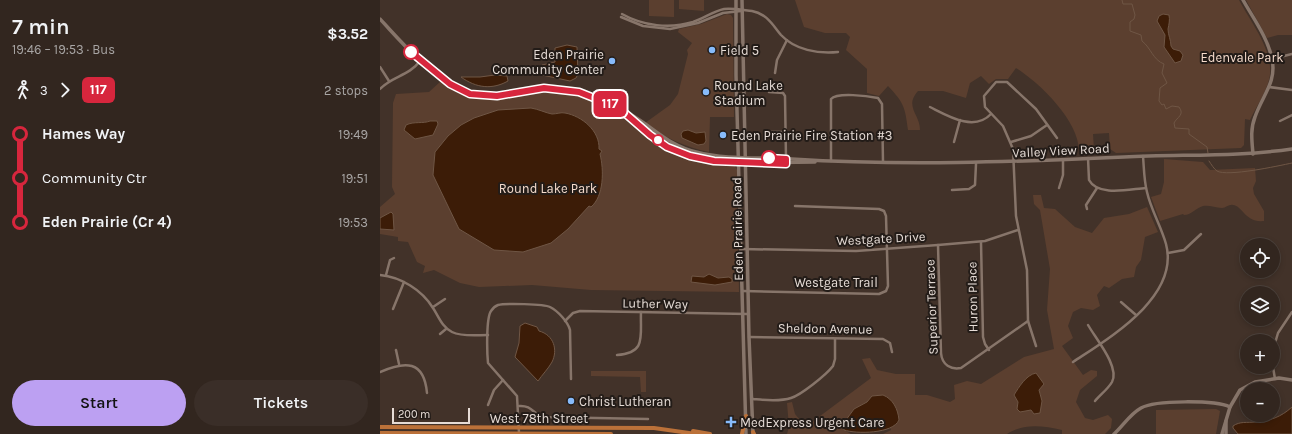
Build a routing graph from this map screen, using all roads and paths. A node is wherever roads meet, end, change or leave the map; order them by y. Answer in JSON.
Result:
{"nodes":[{"id":1,"x":736,"y":0,"type":"edge"},
{"id":2,"x":742,"y":0,"type":"edge"},
{"id":3,"x":1243,"y":0,"type":"edge"},
{"id":4,"x":736,"y":11,"type":"junction"},
{"id":5,"x":742,"y":11,"type":"junction"},
{"id":6,"x":621,"y":16,"type":"dead end"},
{"id":7,"x":380,"y":19,"type":"edge"},
{"id":8,"x":787,"y":40,"type":"junction"},
{"id":9,"x":838,"y":52,"type":"dead end"},
{"id":10,"x":1292,"y":54,"type":"edge"},
{"id":11,"x":1272,"y":59,"type":"junction"},
{"id":12,"x":421,"y":61,"type":"junction"},
{"id":13,"x":380,"y":67,"type":"edge"},
{"id":14,"x":775,"y":73,"type":"dead end"},
{"id":15,"x":389,"y":81,"type":"junction"},
{"id":16,"x":1270,"y":87,"type":"junction"},
{"id":17,"x":380,"y":89,"type":"edge"},
{"id":18,"x":1292,"y":90,"type":"edge"},
{"id":19,"x":769,"y":92,"type":"dead end"},
{"id":20,"x":930,"y":106,"type":"dead end"},
{"id":21,"x":619,"y":108,"type":"junction"},
{"id":22,"x":991,"y":114,"type":"junction"},
{"id":23,"x":1292,"y":115,"type":"edge"},
{"id":24,"x":960,"y":120,"type":"junction"},
{"id":25,"x":1280,"y":121,"type":"dead end"},
{"id":26,"x":1047,"y":125,"type":"junction"},
{"id":27,"x":770,"y":132,"type":"dead end"},
{"id":28,"x":786,"y":132,"type":"junction"},
{"id":29,"x":1057,"y":138,"type":"dead end"},
{"id":30,"x":954,"y":142,"type":"dead end"},
{"id":31,"x":1011,"y":142,"type":"junction"},
{"id":32,"x":1292,"y":149,"type":"edge"},
{"id":33,"x":1253,"y":154,"type":"junction"},
{"id":34,"x":1143,"y":156,"type":"junction"},
{"id":35,"x":739,"y":157,"type":"junction"},
{"id":36,"x":746,"y":157,"type":"junction"},
{"id":37,"x":1088,"y":158,"type":"junction"},
{"id":38,"x":786,"y":159,"type":"junction"},
{"id":39,"x":1063,"y":160,"type":"junction"},
{"id":40,"x":830,"y":161,"type":"junction"},
{"id":41,"x":746,"y":162,"type":"junction"},
{"id":42,"x":1014,"y":162,"type":"junction"},
{"id":43,"x":739,"y":163,"type":"junction"},
{"id":44,"x":883,"y":163,"type":"junction"},
{"id":45,"x":786,"y":164,"type":"junction"},
{"id":46,"x":976,"y":164,"type":"junction"},
{"id":47,"x":1059,"y":188,"type":"dead end"},
{"id":48,"x":1097,"y":188,"type":"junction"},
{"id":49,"x":1146,"y":188,"type":"junction"},
{"id":50,"x":952,"y":190,"type":"dead end"},
{"id":51,"x":795,"y":206,"type":"dead end"},
{"id":52,"x":1087,"y":210,"type":"dead end"},
{"id":53,"x":1018,"y":230,"type":"junction"},
{"id":54,"x":1201,"y":234,"type":"dead end"},
{"id":55,"x":981,"y":242,"type":"junction"},
{"id":56,"x":938,"y":245,"type":"junction"},
{"id":57,"x":742,"y":249,"type":"junction"},
{"id":58,"x":748,"y":249,"type":"junction"},
{"id":59,"x":887,"y":249,"type":"junction"},
{"id":60,"x":1168,"y":253,"type":"junction"},
{"id":61,"x":394,"y":258,"type":"dead end"},
{"id":62,"x":380,"y":275,"type":"edge"},
{"id":63,"x":386,"y":276,"type":"junction"},
{"id":64,"x":404,"y":282,"type":"junction"},
{"id":65,"x":743,"y":291,"type":"junction"},
{"id":66,"x":748,"y":291,"type":"junction"},
{"id":67,"x":445,"y":299,"type":"dead end"},
{"id":68,"x":1121,"y":302,"type":"dead end"},
{"id":69,"x":433,"y":307,"type":"junction"},
{"id":70,"x":393,"y":309,"type":"dead end"},
{"id":71,"x":641,"y":312,"type":"junction"},
{"id":72,"x":1292,"y":312,"type":"edge"},
{"id":73,"x":743,"y":314,"type":"junction"},
{"id":74,"x":748,"y":314,"type":"junction"},
{"id":75,"x":1136,"y":315,"type":"junction"},
{"id":76,"x":565,"y":321,"type":"junction"},
{"id":77,"x":1028,"y":321,"type":"junction"},
{"id":78,"x":1088,"y":325,"type":"dead end"},
{"id":79,"x":446,"y":328,"type":"junction"},
{"id":80,"x":440,"y":334,"type":"dead end"},
{"id":81,"x":1278,"y":334,"type":"edge"},
{"id":82,"x":488,"y":335,"type":"junction"},
{"id":83,"x":749,"y":337,"type":"junction"},
{"id":84,"x":836,"y":338,"type":"junction"},
{"id":85,"x":1099,"y":344,"type":"junction"},
{"id":86,"x":1036,"y":346,"type":"dead end"},
{"id":87,"x":396,"y":350,"type":"dead end"},
{"id":88,"x":989,"y":350,"type":"junction"},
{"id":89,"x":892,"y":352,"type":"dead end"},
{"id":90,"x":617,"y":355,"type":"dead end"},
{"id":91,"x":1073,"y":362,"type":"dead end"},
{"id":92,"x":399,"y":364,"type":"junction"},
{"id":93,"x":380,"y":372,"type":"edge"},
{"id":94,"x":1274,"y":374,"type":"edge"},
{"id":95,"x":571,"y":379,"type":"dead end"},
{"id":96,"x":1275,"y":379,"type":"junction"},
{"id":97,"x":503,"y":380,"type":"junction"},
{"id":98,"x":1292,"y":380,"type":"edge"},
{"id":99,"x":427,"y":393,"type":"dead end"},
{"id":100,"x":753,"y":399,"type":"junction"},
{"id":101,"x":1095,"y":401,"type":"dead end"},
{"id":102,"x":488,"y":405,"type":"dead end"},
{"id":103,"x":519,"y":406,"type":"junction"},
{"id":104,"x":1230,"y":407,"type":"junction"},
{"id":105,"x":746,"y":416,"type":"junction"},
{"id":106,"x":648,"y":419,"type":"dead end"},
{"id":107,"x":1226,"y":420,"type":"junction"},
{"id":108,"x":380,"y":427,"type":"edge"},
{"id":109,"x":519,"y":427,"type":"junction"},
{"id":110,"x":669,"y":429,"type":"junction"},
{"id":111,"x":380,"y":433,"type":"edge"},
{"id":112,"x":519,"y":433,"type":"edge"},
{"id":113,"x":753,"y":433,"type":"edge"},
{"id":114,"x":597,"y":434,"type":"edge"},
{"id":115,"x":611,"y":434,"type":"edge"},
{"id":116,"x":696,"y":434,"type":"edge"},
{"id":117,"x":710,"y":434,"type":"edge"},
{"id":118,"x":742,"y":434,"type":"edge"},
{"id":119,"x":746,"y":434,"type":"edge"},
{"id":120,"x":1114,"y":434,"type":"edge"},
{"id":121,"x":1222,"y":434,"type":"edge"},
{"id":122,"x":1226,"y":434,"type":"edge"}],
"edges":[{"from":1,"to":4,"type":"main road","name":"Eden Prairie Road"},
{"from":2,"to":5,"type":"main road","name":"Eden Prairie Road"},
{"from":3,"to":11,"type":"main road"},
{"from":4,"to":5,"type":"street"},
{"from":4,"to":6,"type":"street"},
{"from":4,"to":35,"type":"main road","name":"Eden Prairie Road"},
{"from":5,"to":8,"type":"street"},
{"from":5,"to":36,"type":"main road","name":"Eden Prairie Road"},
{"from":7,"to":12,"type":"main road","name":"Valley View Road"},
{"from":8,"to":9,"type":"street"},
{"from":8,"to":14,"type":"street"},
{"from":10,"to":11,"type":"street"},
{"from":11,"to":16,"type":"main road"},
{"from":12,"to":15,"type":"street"},
{"from":12,"to":21,"type":"main road","name":"Valley View Road"},
{"from":13,"to":15,"type":"street"},
{"from":15,"to":17,"type":"street"},
{"from":16,"to":18,"type":"street"},
{"from":16,"to":33,"type":"main road"},
{"from":19,"to":28,"type":"street"},
{"from":20,"to":24,"type":"street"},
{"from":21,"to":35,"type":"main road","name":"Valley View Road"},
{"from":21,"to":43,"type":"main road","name":"Valley View Road"},
{"from":22,"to":24,"type":"street"},
{"from":22,"to":26,"type":"street"},
{"from":22,"to":31,"type":"street"},
{"from":23,"to":25,"type":"street"},
{"from":24,"to":30,"type":"street"},
{"from":26,"to":29,"type":"street"},
{"from":26,"to":31,"type":"street"},
{"from":27,"to":28,"type":"street"},
{"from":28,"to":38,"type":"street"},
{"from":31,"to":42,"type":"street"},
{"from":32,"to":33,"type":"main road","name":"Valley View Road"},
{"from":33,"to":34,"type":"main road","name":"Valley View Road"},
{"from":34,"to":37,"type":"main road","name":"Valley View Road"},
{"from":34,"to":49,"type":"street"},
{"from":35,"to":36,"type":"main road","name":"Valley View Road"},
{"from":35,"to":43,"type":"main road","name":"Eden Prairie Road"},
{"from":36,"to":38,"type":"main road","name":"Valley View Road"},
{"from":36,"to":41,"type":"main road","name":"Eden Prairie Road"},
{"from":37,"to":39,"type":"main road","name":"Valley View Road"},
{"from":37,"to":48,"type":"street"},
{"from":38,"to":40,"type":"main road","name":"Valley View Road"},
{"from":38,"to":45,"type":"street"},
{"from":39,"to":42,"type":"main road","name":"Valley View Road"},
{"from":39,"to":47,"type":"street"},
{"from":40,"to":44,"type":"main road","name":"Valley View Road"},
{"from":40,"to":44,"type":"street"},
{"from":40,"to":45,"type":"main road","name":"Valley View Road"},
{"from":41,"to":43,"type":"main road","name":"Valley View Road"},
{"from":41,"to":45,"type":"main road","name":"Valley View Road"},
{"from":41,"to":58,"type":"main road","name":"Eden Prairie Road"},
{"from":42,"to":46,"type":"main road","name":"Valley View Road"},
{"from":42,"to":53,"type":"street"},
{"from":43,"to":57,"type":"main road","name":"Eden Prairie Road"},
{"from":44,"to":46,"type":"main road","name":"Valley View Road"},
{"from":46,"to":50,"type":"street"},
{"from":48,"to":49,"type":"street"},
{"from":48,"to":52,"type":"street"},
{"from":49,"to":60,"type":"street"},
{"from":51,"to":59,"type":"street"},
{"from":53,"to":55,"type":"street","name":"Westgate Drive"},
{"from":53,"to":77,"type":"street"},
{"from":54,"to":60,"type":"street"},
{"from":55,"to":56,"type":"street","name":"Westgate Drive"},
{"from":55,"to":88,"type":"street","name":"Huron Place"},
{"from":56,"to":59,"type":"street","name":"Westgate Drive"},
{"from":56,"to":88,"type":"street","name":"Superior Terrace"},
{"from":57,"to":58,"type":"street","name":"Westgate Drive"},
{"from":57,"to":65,"type":"main road","name":"Eden Prairie Road"},
{"from":58,"to":59,"type":"street","name":"Westgate Drive"},
{"from":58,"to":66,"type":"main road","name":"Eden Prairie Road"},
{"from":59,"to":66,"type":"street","name":"Westgate Trail"},
{"from":60,"to":75,"type":"street"},
{"from":61,"to":63,"type":"street"},
{"from":62,"to":63,"type":"street"},
{"from":63,"to":64,"type":"street"},
{"from":64,"to":69,"type":"street"},
{"from":64,"to":70,"type":"street"},
{"from":65,"to":66,"type":"street","name":"Westgate Trail"},
{"from":65,"to":73,"type":"main road","name":"Eden Prairie Road"},
{"from":66,"to":74,"type":"main road","name":"Eden Prairie Road"},
{"from":67,"to":69,"type":"street"},
{"from":68,"to":75,"type":"street"},
{"from":69,"to":79,"type":"street"},
{"from":71,"to":73,"type":"street","name":"Luther Way"},
{"from":71,"to":76,"type":"street","name":"Luther Way"},
{"from":71,"to":90,"type":"street"},
{"from":72,"to":81,"type":"street"},
{"from":73,"to":74,"type":"street","name":"Luther Way"},
{"from":73,"to":105,"type":"main road","name":"Eden Prairie Road"},
{"from":74,"to":83,"type":"main road","name":"Eden Prairie Road"},
{"from":75,"to":85,"type":"street"},
{"from":76,"to":82,"type":"street"},
{"from":76,"to":95,"type":"street"},
{"from":77,"to":86,"type":"street"},
{"from":77,"to":88,"type":"street","name":"Superior Terrace"},
{"from":78,"to":85,"type":"street"},
{"from":79,"to":80,"type":"street"},
{"from":79,"to":82,"type":"street"},
{"from":82,"to":97,"type":"street"},
{"from":83,"to":84,"type":"street","name":"Sheldon Avenue"},
{"from":83,"to":100,"type":"main road","name":"Eden Prairie Road"},
{"from":84,"to":89,"type":"street","name":"Sheldon Avenue"},
{"from":84,"to":100,"type":"street"},
{"from":85,"to":91,"type":"street"},
{"from":85,"to":101,"type":"street"},
{"from":87,"to":92,"type":"street"},
{"from":92,"to":93,"type":"street"},
{"from":92,"to":99,"type":"street"},
{"from":94,"to":96,"type":"street"},
{"from":96,"to":98,"type":"main road"},
{"from":96,"to":104,"type":"main road"},
{"from":97,"to":102,"type":"street"},
{"from":97,"to":103,"type":"street"},
{"from":100,"to":113,"type":"main road","name":"Eden Prairie Road"},
{"from":103,"to":106,"type":"street"},
{"from":103,"to":109,"type":"street"},
{"from":104,"to":107,"type":"main road"},
{"from":104,"to":120,"type":"main road"},
{"from":105,"to":118,"type":"main road"},
{"from":105,"to":119,"type":"main road","name":"Eden Prairie Road"},
{"from":107,"to":121,"type":"main road"},
{"from":107,"to":122,"type":"main road"},
{"from":108,"to":109,"type":"main road","name":"West 78th Street"},
{"from":109,"to":110,"type":"main road","name":"West 78th Street"},
{"from":109,"to":112,"type":"street"},
{"from":110,"to":116,"type":"main road","name":"West 78th Street"},
{"from":110,"to":117,"type":"main road"},
{"from":111,"to":112,"type":"main road","name":"West 78th Street"},
{"from":112,"to":114,"type":"main road","name":"West 78th Street"},
{"from":114,"to":115,"type":"main road","name":"West 78th Street"}]}
